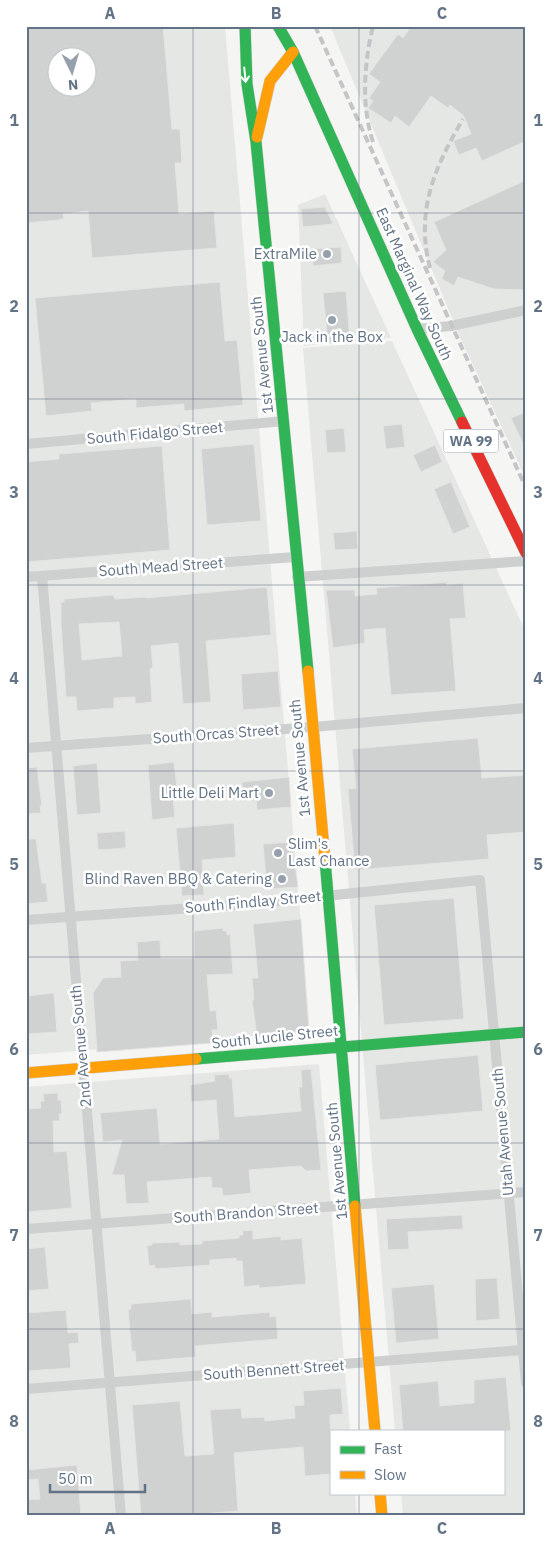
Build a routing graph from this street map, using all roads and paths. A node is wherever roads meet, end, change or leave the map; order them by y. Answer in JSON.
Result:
{"nodes":[{"id":1,"x":245,"y":26,"type":"edge"},
{"id":2,"x":278,"y":26,"type":"edge"},
{"id":3,"x":293,"y":52,"type":"junction"},
{"id":4,"x":256,"y":142,"type":"junction"},
{"id":5,"x":526,"y":310,"type":"edge"},
{"id":6,"x":417,"y":329,"type":"junction"},
{"id":7,"x":284,"y":421,"type":"junction"},
{"id":8,"x":26,"y":444,"type":"edge"},
{"id":9,"x":526,"y":553,"type":"edge"},
{"id":10,"x":295,"y":556,"type":"junction"},
{"id":11,"x":526,"y":561,"type":"edge"},
{"id":12,"x":42,"y":576,"type":"junction"},
{"id":13,"x":26,"y":577,"type":"edge"},
{"id":14,"x":296,"y":577,"type":"junction"},
{"id":15,"x":526,"y":708,"type":"edge"},
{"id":16,"x":313,"y":727,"type":"junction"},
{"id":17,"x":56,"y":745,"type":"junction"},
{"id":18,"x":26,"y":748,"type":"edge"},
{"id":19,"x":480,"y":880,"type":"joint"},
{"id":20,"x":328,"y":895,"type":"junction"},
{"id":21,"x":70,"y":917,"type":"junction"},
{"id":22,"x":26,"y":920,"type":"edge"},
{"id":23,"x":526,"y":1032,"type":"edge"},
{"id":24,"x":495,"y":1035,"type":"junction"},
{"id":25,"x":342,"y":1046,"type":"junction"},
{"id":26,"x":83,"y":1068,"type":"junction"},
{"id":27,"x":26,"y":1073,"type":"edge"},
{"id":28,"x":526,"y":1192,"type":"edge"},
{"id":29,"x":509,"y":1193,"type":"junction"},
{"id":30,"x":356,"y":1205,"type":"junction"},
{"id":31,"x":96,"y":1224,"type":"junction"},
{"id":32,"x":26,"y":1230,"type":"edge"},
{"id":33,"x":522,"y":1350,"type":"junction"},
{"id":34,"x":370,"y":1362,"type":"junction"},
{"id":35,"x":110,"y":1383,"type":"junction"},
{"id":36,"x":526,"y":1384,"type":"edge"},
{"id":37,"x":26,"y":1389,"type":"edge"},
{"id":38,"x":375,"y":1430,"type":"edge"},
{"id":39,"x":380,"y":1494,"type":"edge"},
{"id":40,"x":121,"y":1516,"type":"edge"},
{"id":41,"x":382,"y":1516,"type":"edge"}],
"edges":[{"from":1,"to":4,"type":"main road","name":"1st Avenue South","one_way":true},
{"from":2,"to":3,"type":"main road","name":"East Marginal Way South","number":"WA 99"},
{"from":3,"to":4,"type":"main road","name":"1st Avenue South"},
{"from":3,"to":6,"type":"main road","name":"East Marginal Way South","number":"WA 99"},
{"from":4,"to":7,"type":"main road","name":"1st Avenue South"},
{"from":5,"to":6,"type":"street"},
{"from":6,"to":9,"type":"main road","name":"East Marginal Way South","number":"WA 99"},
{"from":7,"to":8,"type":"street","name":"South Fidalgo Street"},
{"from":7,"to":10,"type":"main road","name":"1st Avenue South"},
{"from":10,"to":12,"type":"street","name":"South Mead Street"},
{"from":10,"to":14,"type":"main road","name":"1st Avenue South"},
{"from":11,"to":14,"type":"street"},
{"from":12,"to":13,"type":"street","name":"South Mead Street"},
{"from":12,"to":17,"type":"street","name":"2nd Avenue South"},
{"from":14,"to":16,"type":"main road","name":"1st Avenue South"},
{"from":15,"to":16,"type":"street","name":"South Orcas Street"},
{"from":16,"to":17,"type":"street","name":"South Orcas Street"},
{"from":16,"to":20,"type":"main road","name":"1st Avenue South"},
{"from":17,"to":18,"type":"street","name":"South Orcas Street"},
{"from":17,"to":21,"type":"street","name":"2nd Avenue South"},
{"from":19,"to":20,"type":"street","name":"South Findlay Street"},
{"from":19,"to":24,"type":"street","name":"Utah Avenue South"},
{"from":20,"to":21,"type":"street","name":"South Findlay Street"},
{"from":20,"to":25,"type":"main road","name":"1st Avenue South"},
{"from":21,"to":22,"type":"street","name":"South Findlay Street"},
{"from":21,"to":26,"type":"street","name":"2nd Avenue South"},
{"from":23,"to":24,"type":"main road","name":"South Lucile Street"},
{"from":24,"to":25,"type":"main road","name":"South Lucile Street"},
{"from":24,"to":29,"type":"street","name":"Utah Avenue South"},
{"from":25,"to":26,"type":"main road","name":"South Lucile Street"},
{"from":25,"to":30,"type":"main road","name":"1st Avenue South"},
{"from":26,"to":27,"type":"main road","name":"South Lucile Street"},
{"from":26,"to":31,"type":"street","name":"2nd Avenue South"},
{"from":28,"to":29,"type":"street","name":"South Brandon Street"},
{"from":29,"to":30,"type":"street","name":"South Brandon Street"},
{"from":29,"to":33,"type":"street","name":"Utah Avenue South"},
{"from":30,"to":31,"type":"street","name":"South Brandon Street"},
{"from":30,"to":34,"type":"main road","name":"1st Avenue South"},
{"from":31,"to":32,"type":"street","name":"South Brandon Street"},
{"from":31,"to":35,"type":"street","name":"2nd Avenue South"},
{"from":33,"to":34,"type":"street","name":"South Bennett Street"},
{"from":33,"to":36,"type":"street","name":"Utah Avenue South"},
{"from":34,"to":35,"type":"street","name":"South Bennett Street"},
{"from":34,"to":38,"type":"main road","name":"1st Avenue South"},
{"from":35,"to":37,"type":"street","name":"South Bennett Street"},
{"from":35,"to":40,"type":"street","name":"2nd Avenue South"},
{"from":39,"to":41,"type":"main road"}]}
